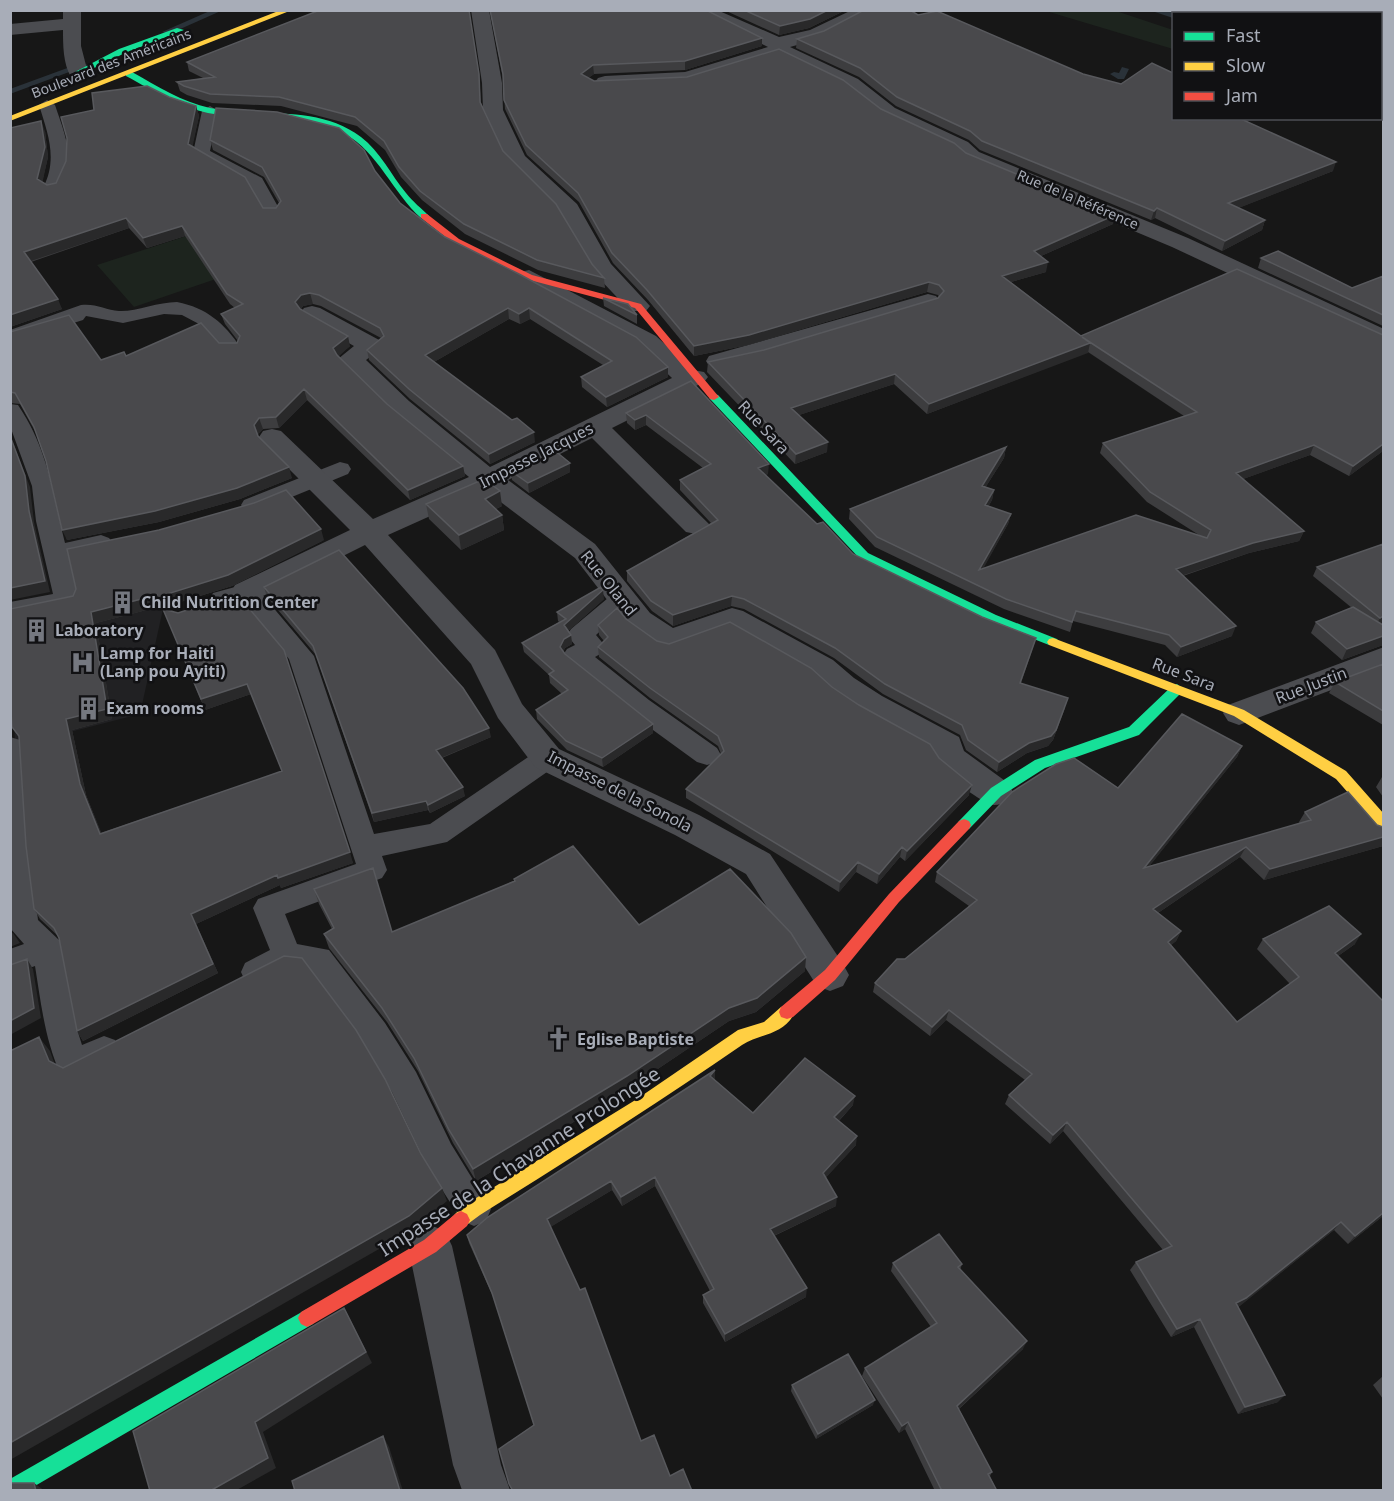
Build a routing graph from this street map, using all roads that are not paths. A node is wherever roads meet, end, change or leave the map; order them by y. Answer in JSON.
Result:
{"nodes":[{"id":1,"x":290,"y":10,"type":"edge"},
{"id":2,"x":480,"y":10,"type":"edge"},
{"id":3,"x":701,"y":10,"type":"edge"},
{"id":4,"x":867,"y":10,"type":"edge"},
{"id":5,"x":72,"y":17,"type":"edge"},
{"id":6,"x":188,"y":27,"type":"dead end"},
{"id":7,"x":10,"y":30,"type":"edge"},
{"id":8,"x":780,"y":49,"type":"junction"},
{"id":9,"x":129,"y":74,"type":"junction"},
{"id":10,"x":72,"y":75,"type":"joint"},
{"id":11,"x":594,"y":82,"type":"edge"},
{"id":12,"x":47,"y":105,"type":"junction"},
{"id":13,"x":210,"y":111,"type":"junction"},
{"id":14,"x":10,"y":119,"type":"edge"},
{"id":15,"x":52,"y":188,"type":"edge"},
{"id":16,"x":272,"y":212,"type":"edge"},
{"id":17,"x":529,"y":277,"type":"junction"},
{"id":18,"x":928,"y":301,"type":"edge"},
{"id":19,"x":638,"y":306,"type":"junction"},
{"id":20,"x":312,"y":313,"type":"edge"},
{"id":21,"x":10,"y":337,"type":"edge"},
{"id":22,"x":1383,"y":339,"type":"edge"},
{"id":23,"x":231,"y":348,"type":"edge"},
{"id":24,"x":690,"y":375,"type":"junction"},
{"id":25,"x":10,"y":410,"type":"edge"},
{"id":26,"x":594,"y":426,"type":"junction"},
{"id":27,"x":272,"y":437,"type":"dead end"},
{"id":28,"x":326,"y":475,"type":"junction"},
{"id":29,"x":488,"y":479,"type":"junction"},
{"id":30,"x":230,"y":512,"type":"edge"},
{"id":31,"x":696,"y":525,"type":"dead end"},
{"id":32,"x":369,"y":532,"type":"junction"},
{"id":33,"x":118,"y":539,"type":"edge"},
{"id":34,"x":57,"y":553,"type":"junction"},
{"id":35,"x":246,"y":592,"type":"junction"},
{"id":36,"x":623,"y":599,"type":"junction"},
{"id":37,"x":198,"y":607,"type":"edge"},
{"id":38,"x":11,"y":611,"type":"edge"},
{"id":39,"x":10,"y":621,"type":"edge"},
{"id":40,"x":1383,"y":658,"type":"edge"},
{"id":41,"x":1177,"y":690,"type":"junction"},
{"id":42,"x":1239,"y":713,"type":"junction"},
{"id":43,"x":10,"y":747,"type":"edge"},
{"id":44,"x":707,"y":755,"type":"dead end"},
{"id":45,"x":548,"y":758,"type":"junction"},
{"id":46,"x":996,"y":792,"type":"junction"},
{"id":47,"x":1383,"y":824,"type":"edge"},
{"id":48,"x":366,"y":847,"type":"junction"},
{"id":49,"x":48,"y":950,"type":"junction"},
{"id":50,"x":287,"y":956,"type":"junction"},
{"id":51,"x":10,"y":962,"type":"edge"},
{"id":52,"x":830,"y":975,"type":"junction"},
{"id":53,"x":234,"y":983,"type":"edge"},
{"id":54,"x":60,"y":1026,"type":"junction"},
{"id":55,"x":124,"y":1040,"type":"edge"},
{"id":56,"x":30,"y":1043,"type":"edge"},
{"id":57,"x":474,"y":1209,"type":"junction"},
{"id":58,"x":430,"y":1246,"type":"junction"},
{"id":59,"x":10,"y":1490,"type":"edge"},
{"id":60,"x":486,"y":1491,"type":"edge"}],
"edges":[{"from":1,"to":9,"type":"street","name":"Boulevard des Américains"},
{"from":2,"to":19,"type":"street"},
{"from":3,"to":8,"type":"street","name":"Rue de la Référence"},
{"from":4,"to":8,"type":"street"},
{"from":5,"to":7,"type":"street"},
{"from":5,"to":10,"type":"street"},
{"from":6,"to":10,"type":"street","name":"Boulevard des Américains"},
{"from":8,"to":11,"type":"street"},
{"from":8,"to":22,"type":"street","name":"Rue de la Référence"},
{"from":9,"to":12,"type":"street","name":"Boulevard des Américains"},
{"from":9,"to":13,"type":"street"},
{"from":12,"to":14,"type":"street","name":"Boulevard des Américains"},
{"from":12,"to":15,"type":"lane"},
{"from":13,"to":16,"type":"lane"},
{"from":13,"to":17,"type":"street"},
{"from":17,"to":19,"type":"street"},
{"from":17,"to":24,"type":"street"},
{"from":18,"to":24,"type":"street","name":"Impasse Jacques"},
{"from":19,"to":24,"type":"street","name":"Rue Sara"},
{"from":20,"to":29,"type":"street","name":"Rue Oland"},
{"from":21,"to":23,"type":"lane"},
{"from":24,"to":26,"type":"street","name":"Impasse Jacques"},
{"from":24,"to":41,"type":"street","name":"Rue Sara"},
{"from":25,"to":34,"type":"lane"},
{"from":26,"to":29,"type":"street","name":"Impasse Jacques"},
{"from":26,"to":31,"type":"street"},
{"from":27,"to":28,"type":"street","name":"Impasse de la Sonola"},
{"from":28,"to":30,"type":"lane"},
{"from":28,"to":32,"type":"street","name":"Impasse de la Sonola"},
{"from":29,"to":32,"type":"street","name":"Impasse Jacques"},
{"from":29,"to":36,"type":"street","name":"Rue Oland"},
{"from":32,"to":35,"type":"street","name":"Impasse Jacques"},
{"from":32,"to":45,"type":"street","name":"Impasse de la Sonola"},
{"from":33,"to":34,"type":"lane"},
{"from":34,"to":38,"type":"lane"},
{"from":35,"to":37,"type":"lane"},
{"from":35,"to":48,"type":"lane"},
{"from":36,"to":44,"type":"lane"},
{"from":36,"to":46,"type":"street","name":"Rue Oland"},
{"from":38,"to":39,"type":"lane"},
{"from":40,"to":42,"type":"street","name":"Rue Justin"},
{"from":41,"to":42,"type":"street","name":"Rue Sara"},
{"from":41,"to":46,"type":"street","name":"Impasse de la Chavanne Prolongée"},
{"from":42,"to":47,"type":"street","name":"Rue Sara"},
{"from":43,"to":49,"type":"lane"},
{"from":45,"to":48,"type":"lane"},
{"from":45,"to":52,"type":"street","name":"Impasse de la Sonola"},
{"from":46,"to":52,"type":"street","name":"Impasse de la Chavanne Prolongée"},
{"from":48,"to":50,"type":"lane"},
{"from":49,"to":51,"type":"lane"},
{"from":49,"to":54,"type":"lane"},
{"from":50,"to":53,"type":"lane"},
{"from":50,"to":57,"type":"lane"},
{"from":52,"to":57,"type":"street","name":"Impasse de la Chavanne Prolongée"},
{"from":54,"to":55,"type":"lane"},
{"from":54,"to":56,"type":"lane"},
{"from":57,"to":58,"type":"street","name":"Impasse de la Chavanne Prolongée"},
{"from":58,"to":59,"type":"street","name":"Impasse de la Chavanne Prolongée"},
{"from":58,"to":60,"type":"street"}]}
